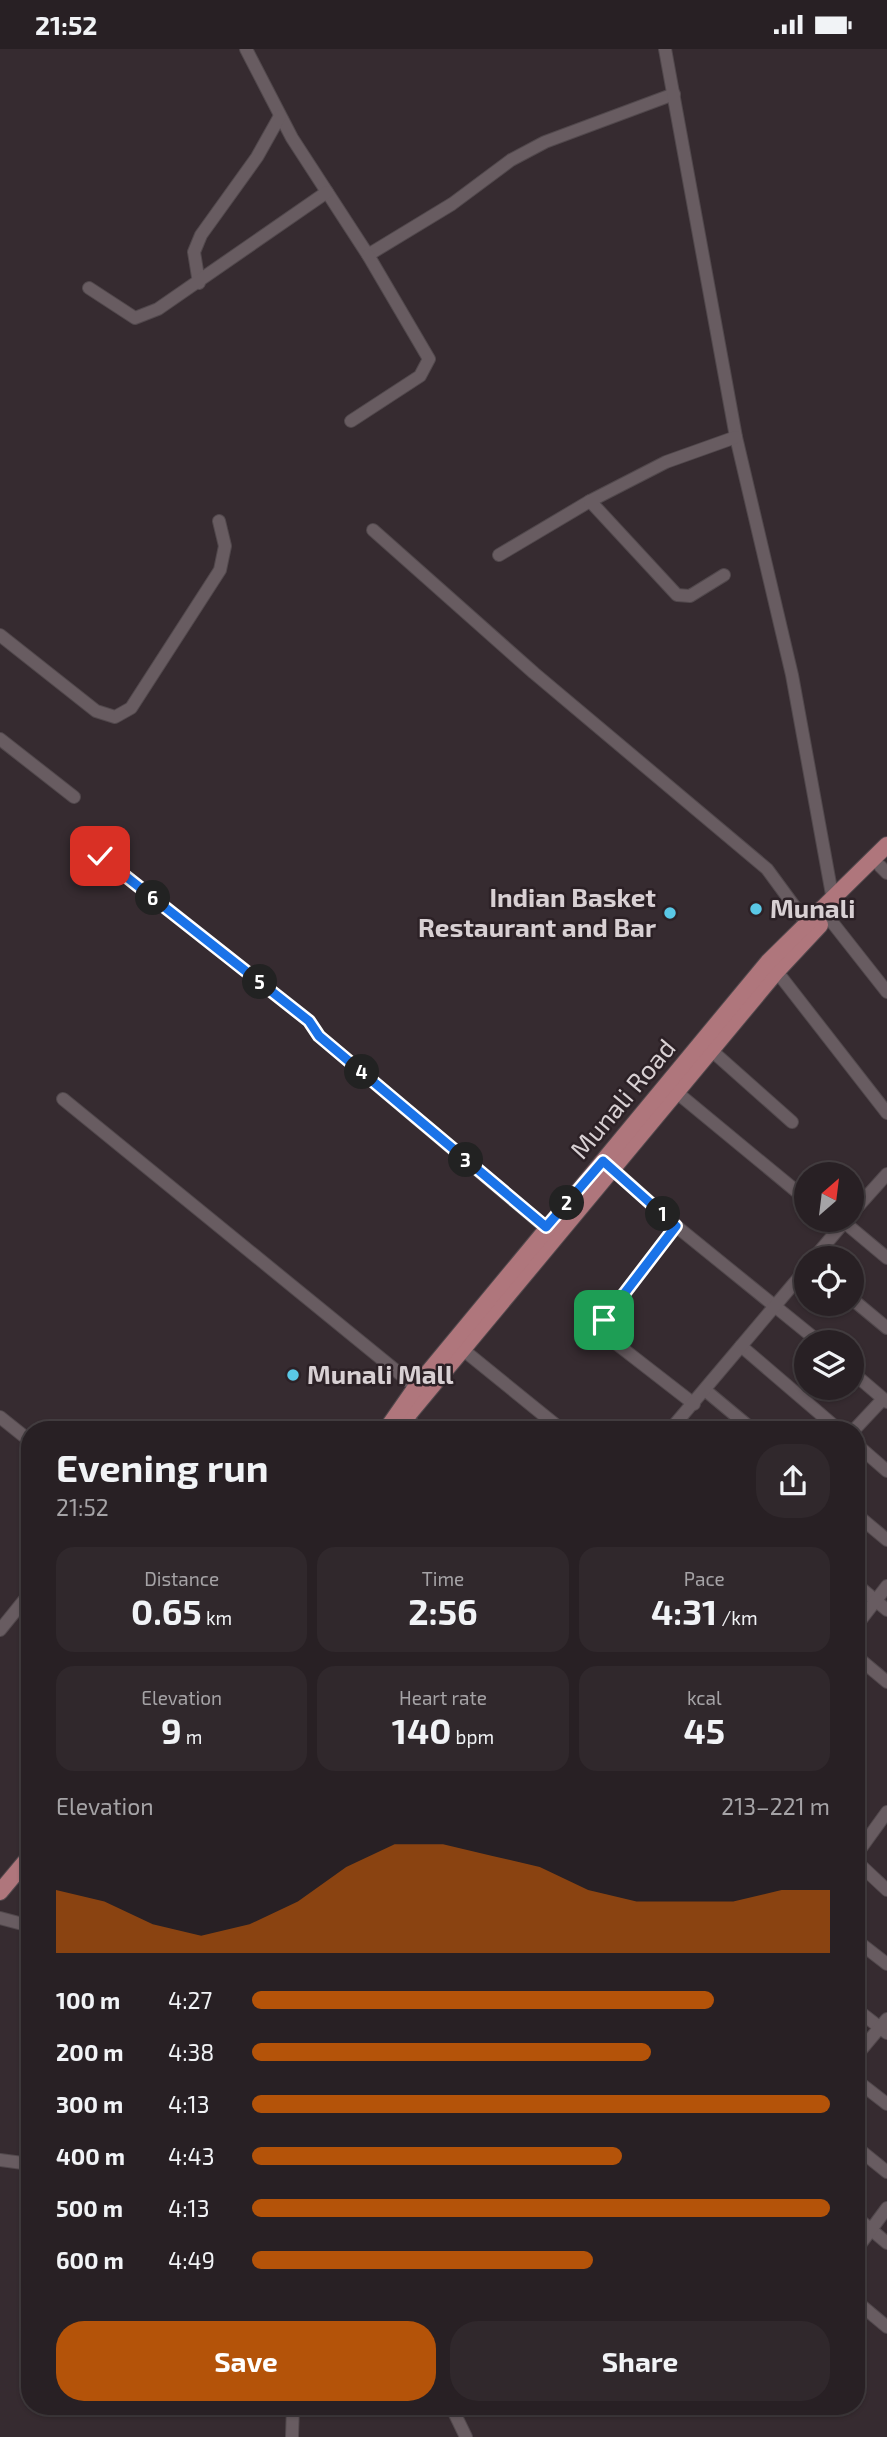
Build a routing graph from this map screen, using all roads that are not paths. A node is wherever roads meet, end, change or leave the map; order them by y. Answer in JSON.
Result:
{"nodes":[{"id":1,"x":246,"y":49,"type":"edge"},
{"id":2,"x":671,"y":55,"type":"edge"},
{"id":3,"x":674,"y":94,"type":"junction"},
{"id":4,"x":280,"y":116,"type":"junction"},
{"id":5,"x":327,"y":192,"type":"junction"},
{"id":6,"x":368,"y":255,"type":"junction"},
{"id":7,"x":199,"y":283,"type":"junction"},
{"id":8,"x":89,"y":288,"type":"dead end"},
{"id":9,"x":351,"y":421,"type":"dead end"},
{"id":10,"x":736,"y":437,"type":"junction"},
{"id":11,"x":590,"y":501,"type":"junction"},
{"id":12,"x":219,"y":521,"type":"dead end"},
{"id":13,"x":373,"y":530,"type":"dead end"},
{"id":14,"x":499,"y":555,"type":"dead end"},
{"id":15,"x":724,"y":575,"type":"dead end"},
{"id":16,"x":0,"y":635,"type":"edge"},
{"id":17,"x":0,"y":739,"type":"edge"},
{"id":18,"x":74,"y":797,"type":"dead end"},
{"id":19,"x":887,"y":845,"type":"edge"},
{"id":20,"x":100,"y":856,"type":"dead end"},
{"id":21,"x":885,"y":866,"type":"edge"},
{"id":22,"x":832,"y":908,"type":"junction"},
{"id":23,"x":810,"y":927,"type":"junction"},
{"id":24,"x":772,"y":966,"type":"junction"},
{"id":25,"x":887,"y":992,"type":"edge"},
{"id":26,"x":711,"y":1050,"type":"junction"},
{"id":27,"x":672,"y":1088,"type":"junction"},
{"id":28,"x":63,"y":1099,"type":"dead end"},
{"id":29,"x":887,"y":1113,"type":"edge"},
{"id":30,"x":792,"y":1122,"type":"dead end"},
{"id":31,"x":608,"y":1165,"type":"junction"},
{"id":32,"x":887,"y":1174,"type":"edge"},
{"id":33,"x":794,"y":1189,"type":"edge"},
{"id":34,"x":864,"y":1198,"type":"edge"},
{"id":35,"x":676,"y":1226,"type":"junction"},
{"id":36,"x":551,"y":1232,"type":"junction"},
{"id":37,"x":834,"y":1232,"type":"edge"},
{"id":38,"x":857,"y":1232,"type":"edge"},
{"id":39,"x":823,"y":1246,"type":"edge"},
{"id":40,"x":887,"y":1258,"type":"edge"},
{"id":41,"x":794,"y":1284,"type":"edge"},
{"id":42,"x":776,"y":1305,"type":"junction"},
{"id":43,"x":864,"y":1309,"type":"edge"},
{"id":44,"x":887,"y":1328,"type":"edge"},
{"id":45,"x":805,"y":1330,"type":"edge"},
{"id":46,"x":458,"y":1346,"type":"junction"},
{"id":47,"x":741,"y":1346,"type":"junction"},
{"id":48,"x":864,"y":1381,"type":"edge"},
{"id":49,"x":416,"y":1387,"type":"junction"},
{"id":50,"x":705,"y":1390,"type":"junction"},
{"id":51,"x":884,"y":1397,"type":"edge"},
{"id":52,"x":694,"y":1404,"type":"junction"},
{"id":53,"x":0,"y":1417,"type":"edge"},
{"id":54,"x":401,"y":1420,"type":"edge"},
{"id":55,"x":551,"y":1421,"type":"edge"},
{"id":56,"x":678,"y":1421,"type":"edge"},
{"id":57,"x":742,"y":1421,"type":"edge"},
{"id":58,"x":828,"y":1421,"type":"edge"},
{"id":59,"x":862,"y":1421,"type":"edge"},
{"id":60,"x":21,"y":1434,"type":"edge"},
{"id":61,"x":865,"y":1452,"type":"edge"},
{"id":62,"x":887,"y":1471,"type":"edge"},
{"id":63,"x":865,"y":1522,"type":"edge"},
{"id":64,"x":887,"y":1540,"type":"edge"},
{"id":65,"x":887,"y":1586,"type":"edge"},
{"id":66,"x":865,"y":1591,"type":"edge"},
{"id":67,"x":876,"y":1600,"type":"junction"},
{"id":68,"x":21,"y":1604,"type":"edge"},
{"id":69,"x":887,"y":1610,"type":"edge"},
{"id":70,"x":865,"y":1614,"type":"edge"},
{"id":71,"x":0,"y":1630,"type":"edge"},
{"id":72,"x":865,"y":1664,"type":"edge"},
{"id":73,"x":887,"y":1682,"type":"edge"},
{"id":74,"x":887,"y":1812,"type":"edge"},
{"id":75,"x":865,"y":1843,"type":"edge"},
{"id":76,"x":21,"y":1867,"type":"edge"},
{"id":77,"x":865,"y":1874,"type":"edge"},
{"id":78,"x":21,"y":1880,"type":"edge"},
{"id":79,"x":887,"y":1890,"type":"edge"},
{"id":80,"x":0,"y":1892,"type":"edge"},
{"id":81,"x":0,"y":1905,"type":"edge"},
{"id":82,"x":0,"y":1919,"type":"edge"},
{"id":83,"x":21,"y":1924,"type":"edge"},
{"id":84,"x":865,"y":1947,"type":"edge"},
{"id":85,"x":887,"y":1963,"type":"edge"},
{"id":86,"x":865,"y":2015,"type":"edge"},
{"id":87,"x":885,"y":2027,"type":"edge"},
{"id":88,"x":865,"y":2047,"type":"edge"},
{"id":89,"x":865,"y":2087,"type":"edge"},
{"id":90,"x":887,"y":2104,"type":"edge"},
{"id":91,"x":865,"y":2154,"type":"edge"},
{"id":92,"x":0,"y":2159,"type":"edge"},
{"id":93,"x":21,"y":2162,"type":"edge"},
{"id":94,"x":887,"y":2172,"type":"edge"},
{"id":95,"x":887,"y":2208,"type":"edge"},
{"id":96,"x":865,"y":2224,"type":"edge"},
{"id":97,"x":872,"y":2230,"type":"junction"},
{"id":98,"x":865,"y":2239,"type":"edge"},
{"id":99,"x":887,"y":2243,"type":"edge"},
{"id":100,"x":865,"y":2309,"type":"edge"},
{"id":101,"x":887,"y":2327,"type":"edge"},
{"id":102,"x":293,"y":2415,"type":"edge"},
{"id":103,"x":456,"y":2415,"type":"edge"},
{"id":104,"x":292,"y":2437,"type":"edge"},
{"id":105,"x":467,"y":2437,"type":"edge"}],
"edges":[{"from":1,"to":4,"type":"street"},
{"from":2,"to":3,"type":"street"},
{"from":3,"to":6,"type":"street"},
{"from":3,"to":10,"type":"street"},
{"from":4,"to":5,"type":"street"},
{"from":4,"to":7,"type":"street"},
{"from":5,"to":6,"type":"street"},
{"from":5,"to":7,"type":"street"},
{"from":6,"to":9,"type":"street"},
{"from":7,"to":8,"type":"street"},
{"from":10,"to":11,"type":"street"},
{"from":10,"to":22,"type":"street"},
{"from":11,"to":14,"type":"street"},
{"from":11,"to":15,"type":"street"},
{"from":12,"to":16,"type":"street"},
{"from":13,"to":23,"type":"street"},
{"from":17,"to":18,"type":"street"},
{"from":19,"to":22,"type":"main road","name":"Munali Road"},
{"from":20,"to":36,"type":"street"},
{"from":21,"to":22,"type":"main road","name":"Munali Road"},
{"from":22,"to":23,"type":"main road","name":"Munali Road"},
{"from":22,"to":25,"type":"street"},
{"from":23,"to":24,"type":"main road","name":"Munali Road"},
{"from":24,"to":26,"type":"main road","name":"Munali Road"},
{"from":24,"to":27,"type":"main road","name":"Munali Road"},
{"from":24,"to":29,"type":"street"},
{"from":26,"to":27,"type":"main road","name":"Munali Road"},
{"from":26,"to":30,"type":"street"},
{"from":27,"to":31,"type":"main road","name":"Munali Road"},
{"from":27,"to":33,"type":"street"},
{"from":28,"to":49,"type":"street"},
{"from":31,"to":35,"type":"street"},
{"from":31,"to":36,"type":"main road","name":"Munali Road"},
{"from":32,"to":34,"type":"street"},
{"from":35,"to":42,"type":"street"},
{"from":35,"to":52,"type":"street"},
{"from":36,"to":46,"type":"main road","name":"Munali Road"},
{"from":37,"to":39,"type":"street"},
{"from":38,"to":40,"type":"street"},
{"from":41,"to":42,"type":"street"},
{"from":42,"to":45,"type":"street"},
{"from":42,"to":47,"type":"street"},
{"from":43,"to":44,"type":"street"},
{"from":46,"to":49,"type":"main road","name":"Munali Road"},
{"from":46,"to":54,"type":"main road","name":"Munali Road"},
{"from":46,"to":55,"type":"street"},
{"from":47,"to":50,"type":"street"},
{"from":47,"to":58,"type":"street"},
{"from":48,"to":51,"type":"street"},
{"from":49,"to":54,"type":"main road","name":"Munali Road"},
{"from":50,"to":52,"type":"street"},
{"from":50,"to":57,"type":"street"},
{"from":51,"to":59,"type":"street"},
{"from":52,"to":56,"type":"street"},
{"from":53,"to":60,"type":"street"},
{"from":61,"to":62,"type":"street"},
{"from":63,"to":64,"type":"street"},
{"from":65,"to":67,"type":"street"},
{"from":66,"to":67,"type":"street"},
{"from":67,"to":69,"type":"street"},
{"from":67,"to":70,"type":"street"},
{"from":68,"to":71,"type":"street"},
{"from":72,"to":73,"type":"street"},
{"from":74,"to":75,"type":"street"},
{"from":76,"to":80,"type":"main road"},
{"from":77,"to":79,"type":"street"},
{"from":78,"to":81,"type":"main road"},
{"from":82,"to":83,"type":"street"},
{"from":84,"to":85,"type":"street"},
{"from":86,"to":87,"type":"street"},
{"from":87,"to":88,"type":"street"},
{"from":89,"to":90,"type":"street"},
{"from":91,"to":94,"type":"street"},
{"from":92,"to":93,"type":"street"},
{"from":95,"to":97,"type":"street"},
{"from":96,"to":97,"type":"street"},
{"from":97,"to":98,"type":"street"},
{"from":97,"to":99,"type":"street"},
{"from":100,"to":101,"type":"street"},
{"from":102,"to":104,"type":"street"},
{"from":103,"to":105,"type":"street"}]}
